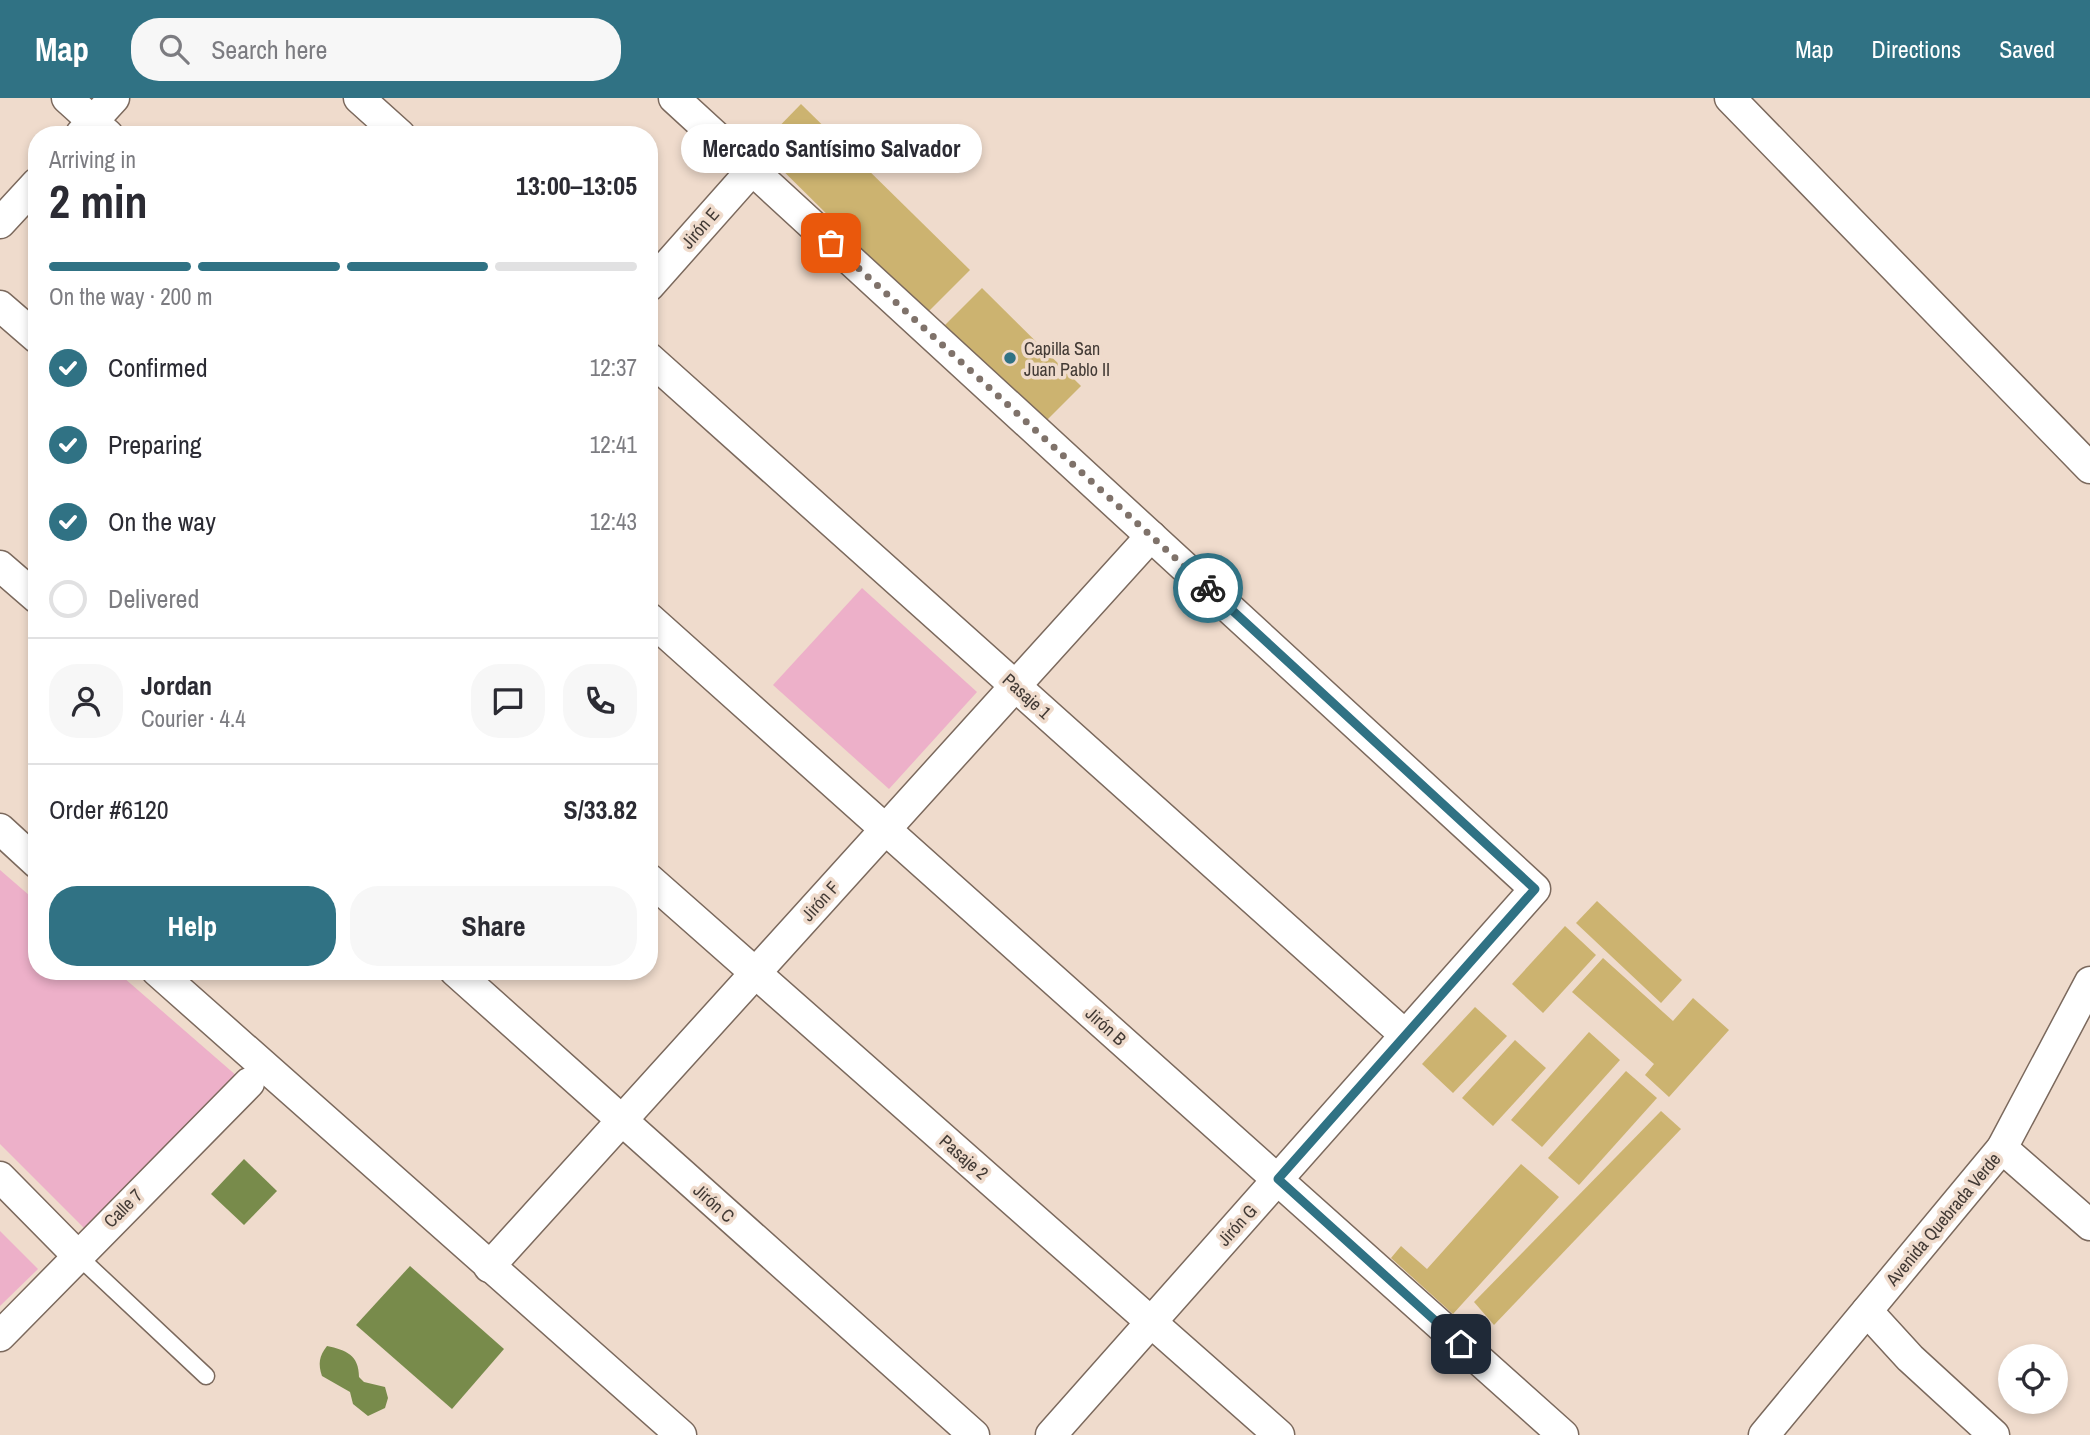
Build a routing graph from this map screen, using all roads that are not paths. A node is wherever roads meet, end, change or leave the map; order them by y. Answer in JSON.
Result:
{"nodes":[{"id":1,"x":67,"y":98,"type":"edge"},
{"id":2,"x":114,"y":98,"type":"edge"},
{"id":3,"x":359,"y":98,"type":"edge"},
{"id":4,"x":674,"y":98,"type":"edge"},
{"id":5,"x":1730,"y":98,"type":"edge"},
{"id":6,"x":91,"y":126,"type":"edge"},
{"id":7,"x":96,"y":126,"type":"edge"},
{"id":8,"x":390,"y":126,"type":"edge"},
{"id":9,"x":752,"y":170,"type":"junction"},
{"id":10,"x":28,"y":193,"type":"edge"},
{"id":11,"x":0,"y":223,"type":"edge"},
{"id":12,"x":658,"y":276,"type":"edge"},
{"id":13,"x":0,"y":306,"type":"edge"},
{"id":14,"x":28,"y":330,"type":"edge"},
{"id":15,"x":658,"y":366,"type":"edge"},
{"id":16,"x":2090,"y":467,"type":"edge"},
{"id":17,"x":1151,"y":536,"type":"junction"},
{"id":18,"x":0,"y":566,"type":"edge"},
{"id":19,"x":28,"y":590,"type":"edge"},
{"id":20,"x":658,"y":626,"type":"edge"},
{"id":21,"x":1015,"y":685,"type":"junction"},
{"id":22,"x":0,"y":829,"type":"edge"},
{"id":23,"x":886,"y":829,"type":"junction"},
{"id":24,"x":28,"y":855,"type":"edge"},
{"id":25,"x":658,"y":886,"type":"edge"},
{"id":26,"x":756,"y":973,"type":"junction"},
{"id":27,"x":167,"y":980,"type":"edge"},
{"id":28,"x":464,"y":980,"type":"edge"},
{"id":29,"x":2090,"y":982,"type":"edge"},
{"id":30,"x":1405,"y":1035,"type":"junction"},
{"id":31,"x":249,"y":1083,"type":"dead end"},
{"id":32,"x":622,"y":1120,"type":"junction"},
{"id":33,"x":2002,"y":1148,"type":"junction"},
{"id":34,"x":0,"y":1177,"type":"edge"},
{"id":35,"x":1278,"y":1179,"type":"junction"},
{"id":36,"x":2090,"y":1225,"type":"edge"},
{"id":37,"x":77,"y":1255,"type":"junction"},
{"id":38,"x":489,"y":1267,"type":"junction"},
{"id":39,"x":1867,"y":1311,"type":"junction"},
{"id":40,"x":1152,"y":1322,"type":"junction"},
{"id":41,"x":0,"y":1336,"type":"edge"},
{"id":42,"x":206,"y":1376,"type":"dead end"},
{"id":43,"x":681,"y":1435,"type":"edge"},
{"id":44,"x":974,"y":1435,"type":"edge"},
{"id":45,"x":1051,"y":1435,"type":"edge"},
{"id":46,"x":1279,"y":1435,"type":"edge"},
{"id":47,"x":1563,"y":1435,"type":"edge"},
{"id":48,"x":1764,"y":1435,"type":"edge"},
{"id":49,"x":1994,"y":1435,"type":"edge"}],
"edges":[{"from":1,"to":6,"type":"street"},
{"from":2,"to":7,"type":"street"},
{"from":3,"to":8,"type":"street"},
{"from":4,"to":9,"type":"street"},
{"from":5,"to":16,"type":"street"},
{"from":9,"to":12,"type":"street","name":"Jirón E"},
{"from":9,"to":17,"type":"street"},
{"from":10,"to":11,"type":"street"},
{"from":13,"to":14,"type":"street"},
{"from":15,"to":21,"type":"street","name":"Pasaje 1"},
{"from":17,"to":21,"type":"street","name":"Jirón F"},
{"from":17,"to":30,"type":"street","name":"Jirón G"},
{"from":18,"to":19,"type":"street"},
{"from":20,"to":23,"type":"street","name":"Jirón B"},
{"from":21,"to":23,"type":"street","name":"Jirón F"},
{"from":21,"to":30,"type":"street","name":"Pasaje 1"},
{"from":22,"to":24,"type":"street"},
{"from":23,"to":26,"type":"street","name":"Jirón F"},
{"from":23,"to":35,"type":"street","name":"Jirón B"},
{"from":25,"to":26,"type":"street","name":"Pasaje 2"},
{"from":26,"to":32,"type":"street","name":"Jirón F"},
{"from":26,"to":40,"type":"street","name":"Pasaje 2"},
{"from":27,"to":38,"type":"street"},
{"from":28,"to":32,"type":"street","name":"Jirón C"},
{"from":29,"to":33,"type":"street","name":"Avenida Quebrada Verde"},
{"from":30,"to":35,"type":"street","name":"Jirón G"},
{"from":31,"to":37,"type":"street","name":"Calle 7"},
{"from":32,"to":38,"type":"street","name":"Jirón F"},
{"from":32,"to":44,"type":"street","name":"Jirón C"},
{"from":33,"to":36,"type":"street"},
{"from":33,"to":39,"type":"street","name":"Avenida Quebrada Verde"},
{"from":34,"to":37,"type":"street"},
{"from":35,"to":40,"type":"street","name":"Jirón G"},
{"from":35,"to":47,"type":"street","name":"Jirón B"},
{"from":37,"to":41,"type":"street","name":"Calle 7"},
{"from":37,"to":42,"type":"lane"},
{"from":38,"to":43,"type":"street"},
{"from":39,"to":48,"type":"street","name":"Avenida Quebrada Verde"},
{"from":39,"to":49,"type":"street"},
{"from":40,"to":45,"type":"street","name":"Jirón G"},
{"from":40,"to":46,"type":"street","name":"Pasaje 2"}]}
